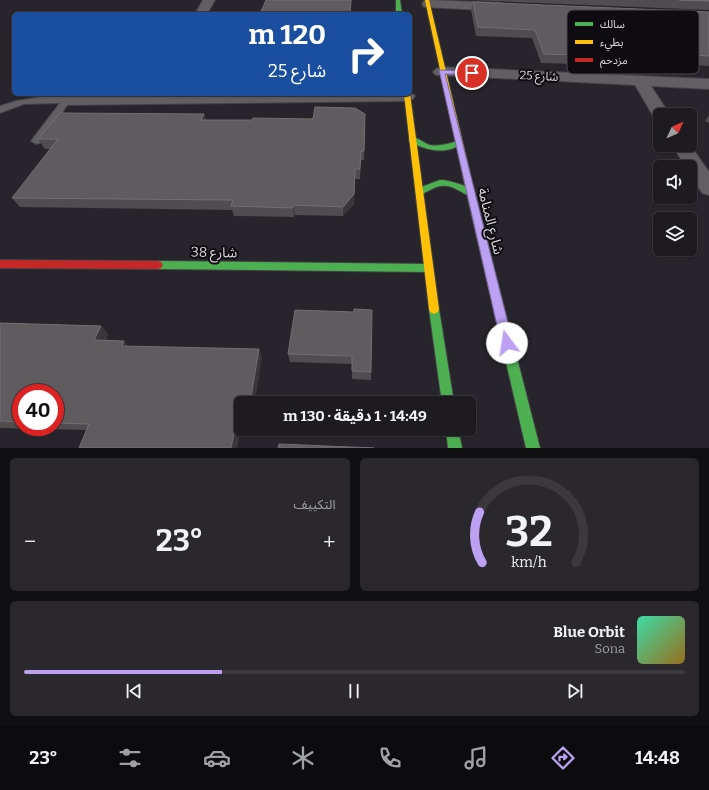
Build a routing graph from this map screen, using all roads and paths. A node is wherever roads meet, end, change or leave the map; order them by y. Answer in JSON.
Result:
{"nodes":[{"id":1,"x":209,"y":0,"type":"edge"},
{"id":2,"x":398,"y":0,"type":"edge"},
{"id":3,"x":428,"y":2,"type":"edge"},
{"id":4,"x":514,"y":7,"type":"edge"},
{"id":5,"x":202,"y":12,"type":"edge"},
{"id":6,"x":399,"y":12,"type":"edge"},
{"id":7,"x":441,"y":72,"type":"junction"},
{"id":8,"x":638,"y":80,"type":"junction"},
{"id":9,"x":709,"y":84,"type":"edge"},
{"id":10,"x":153,"y":96,"type":"edge"},
{"id":11,"x":407,"y":96,"type":"edge"},
{"id":12,"x":67,"y":100,"type":"junction"},
{"id":13,"x":656,"y":108,"type":"edge"},
{"id":14,"x":0,"y":110,"type":"edge"},
{"id":15,"x":412,"y":139,"type":"junction"},
{"id":16,"x":36,"y":141,"type":"dead end"},
{"id":17,"x":458,"y":143,"type":"junction"},
{"id":18,"x":686,"y":152,"type":"edge"},
{"id":19,"x":709,"y":188,"type":"edge"},
{"id":20,"x":420,"y":192,"type":"junction"},
{"id":21,"x":470,"y":193,"type":"junction"},
{"id":22,"x":0,"y":264,"type":"edge"},
{"id":23,"x":428,"y":268,"type":"junction"},
{"id":24,"x":447,"y":396,"type":"edge"},
{"id":25,"x":453,"y":436,"type":"edge"},
{"id":26,"x":454,"y":448,"type":"edge"},
{"id":27,"x":533,"y":448,"type":"edge"}],
"edges":[{"from":1,"to":5,"type":"street"},
{"from":2,"to":6,"type":"street"},
{"from":3,"to":4,"type":"street"},
{"from":3,"to":7,"type":"street","name":"شارع المنامة"},
{"from":7,"to":8,"type":"street","name":"شارع 25"},
{"from":7,"to":17,"type":"street","name":"شارع المنامة"},
{"from":8,"to":9,"type":"street","name":"شارع 25"},
{"from":8,"to":13,"type":"street"},
{"from":10,"to":12,"type":"street"},
{"from":11,"to":15,"type":"street"},
{"from":12,"to":14,"type":"lane"},
{"from":12,"to":16,"type":"lane"},
{"from":15,"to":17,"type":"street"},
{"from":15,"to":20,"type":"street"},
{"from":17,"to":21,"type":"street","name":"شارع المنامة"},
{"from":18,"to":19,"type":"street"},
{"from":20,"to":21,"type":"street"},
{"from":20,"to":23,"type":"street"},
{"from":21,"to":27,"type":"street","name":"شارع المنامة"},
{"from":22,"to":23,"type":"street","name":"شارع 38"},
{"from":23,"to":24,"type":"street"},
{"from":25,"to":26,"type":"street"}]}
